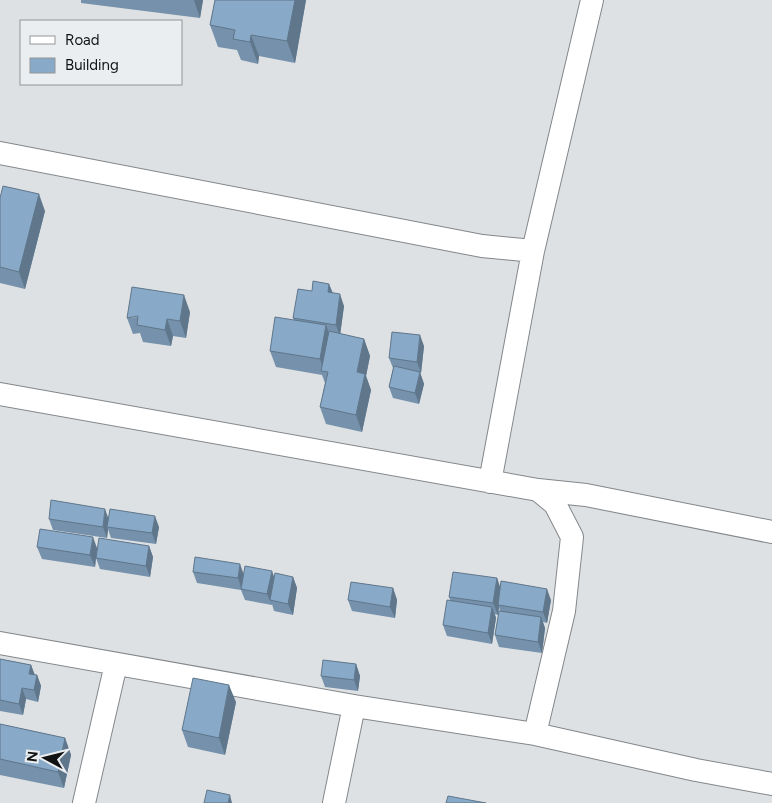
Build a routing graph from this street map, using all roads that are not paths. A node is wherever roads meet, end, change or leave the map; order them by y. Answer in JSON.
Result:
{"nodes":[{"id":1,"x":592,"y":0,"type":"edge"},
{"id":2,"x":0,"y":153,"type":"edge"},
{"id":3,"x":533,"y":251,"type":"junction"},
{"id":4,"x":0,"y":394,"type":"edge"},
{"id":5,"x":490,"y":482,"type":"junction"},
{"id":6,"x":538,"y":490,"type":"junction"},
{"id":7,"x":772,"y":532,"type":"edge"},
{"id":8,"x":0,"y":643,"type":"edge"},
{"id":9,"x":116,"y":664,"type":"junction"},
{"id":10,"x":354,"y":706,"type":"junction"},
{"id":11,"x":535,"y":734,"type":"junction"},
{"id":12,"x":772,"y":784,"type":"edge"},
{"id":13,"x":84,"y":803,"type":"edge"},
{"id":14,"x":334,"y":803,"type":"edge"}],
"edges":[{"from":1,"to":3,"type":"street"},
{"from":2,"to":3,"type":"street"},
{"from":3,"to":5,"type":"street"},
{"from":4,"to":5,"type":"street"},
{"from":5,"to":6,"type":"street"},
{"from":6,"to":7,"type":"street"},
{"from":6,"to":11,"type":"street"},
{"from":8,"to":9,"type":"street"},
{"from":9,"to":10,"type":"street"},
{"from":9,"to":13,"type":"street"},
{"from":10,"to":11,"type":"street"},
{"from":10,"to":14,"type":"street"},
{"from":11,"to":12,"type":"street"}]}
